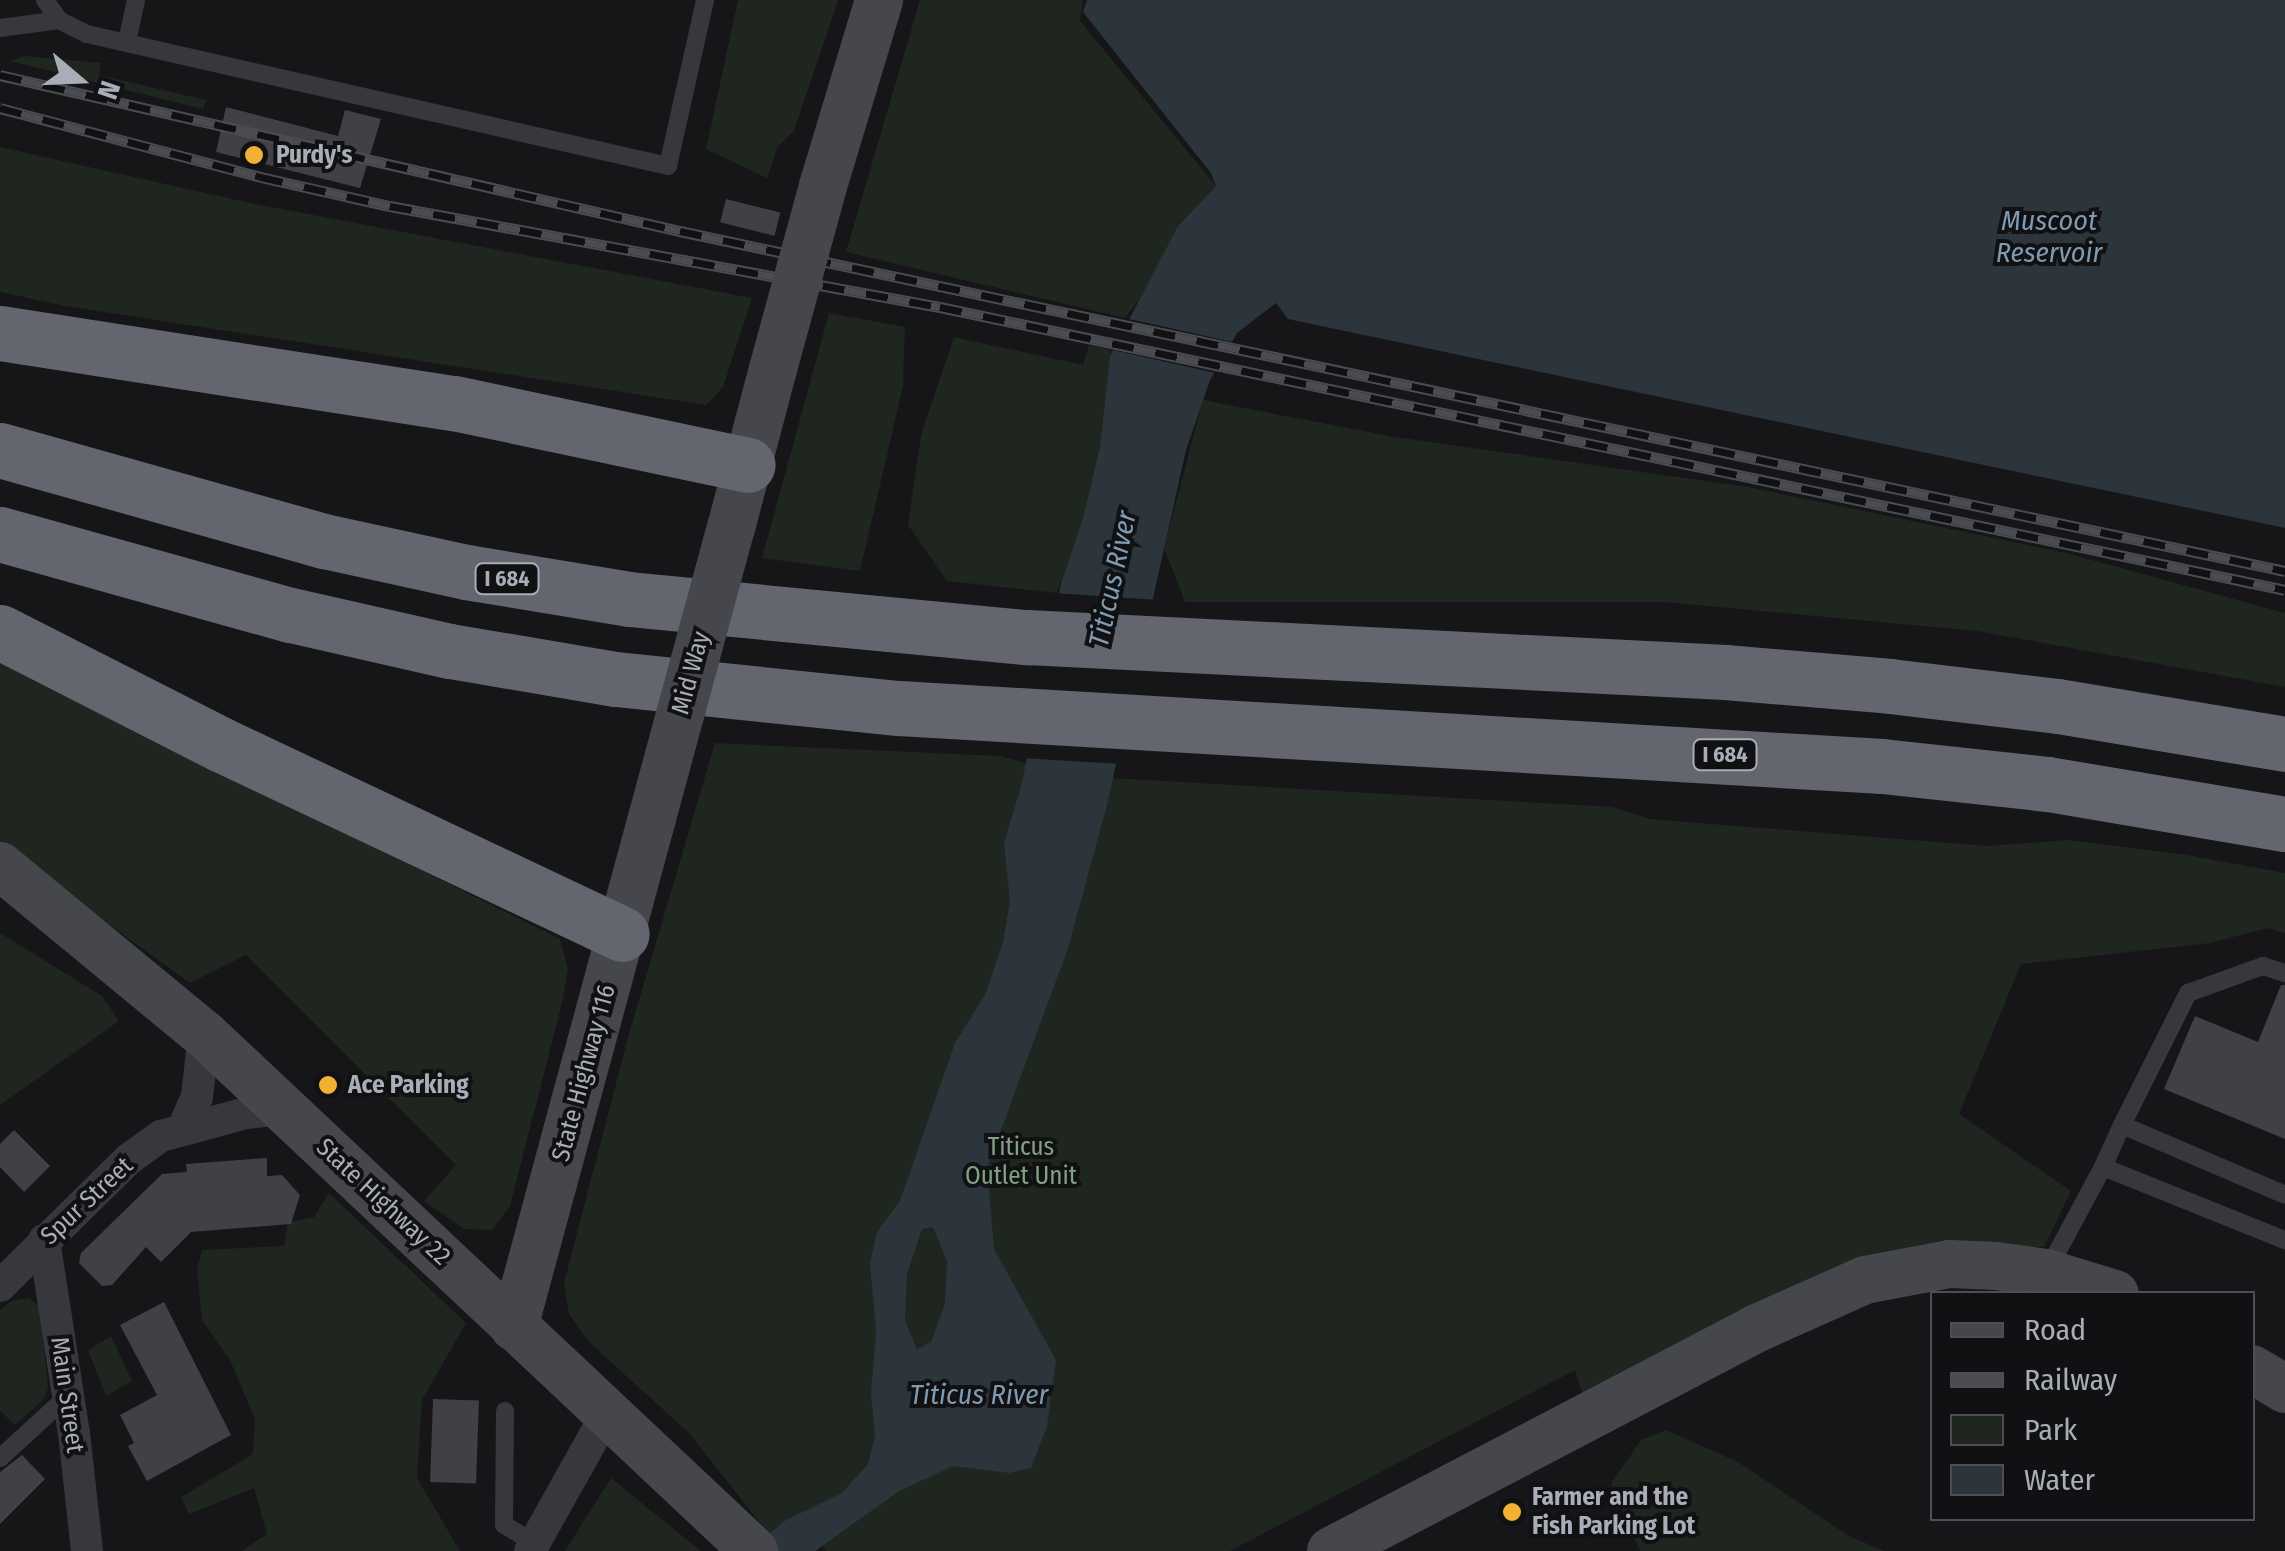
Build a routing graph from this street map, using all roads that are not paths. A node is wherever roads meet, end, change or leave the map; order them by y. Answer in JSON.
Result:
{"nodes":[{"id":1,"x":45,"y":0,"type":"edge"},
{"id":2,"x":136,"y":0,"type":"edge"},
{"id":3,"x":706,"y":0,"type":"edge"},
{"id":4,"x":879,"y":0,"type":"edge"},
{"id":5,"x":59,"y":20,"type":"junction"},
{"id":6,"x":0,"y":28,"type":"edge"},
{"id":7,"x":127,"y":42,"type":"junction"},
{"id":8,"x":0,"y":333,"type":"edge"},
{"id":9,"x":0,"y":450,"type":"edge"},
{"id":10,"x":748,"y":465,"type":"junction"},
{"id":11,"x":0,"y":534,"type":"edge"},
{"id":12,"x":0,"y":632,"type":"edge"},
{"id":13,"x":2285,"y":744,"type":"edge"},
{"id":14,"x":652,"y":818,"type":"joint"},
{"id":15,"x":2285,"y":824,"type":"edge"},
{"id":16,"x":0,"y":866,"type":"edge"},
{"id":17,"x":622,"y":934,"type":"junction"},
{"id":18,"x":2285,"y":973,"type":"edge"},
{"id":19,"x":204,"y":1034,"type":"junction"},
{"id":20,"x":284,"y":1110,"type":"junction"},
{"id":21,"x":2122,"y":1125,"type":"junction"},
{"id":22,"x":183,"y":1128,"type":"junction"},
{"id":23,"x":2103,"y":1167,"type":"junction"},
{"id":24,"x":2285,"y":1194,"type":"edge"},
{"id":25,"x":44,"y":1240,"type":"junction"},
{"id":26,"x":2285,"y":1240,"type":"edge"},
{"id":27,"x":2046,"y":1272,"type":"junction"},
{"id":28,"x":0,"y":1286,"type":"edge"},
{"id":29,"x":2105,"y":1291,"type":"edge"},
{"id":30,"x":514,"y":1327,"type":"junction"},
{"id":31,"x":2255,"y":1371,"type":"edge"},
{"id":32,"x":2285,"y":1389,"type":"edge"},
{"id":33,"x":68,"y":1396,"type":"junction"},
{"id":34,"x":505,"y":1411,"type":"dead end"},
{"id":35,"x":607,"y":1413,"type":"junction"},
{"id":36,"x":0,"y":1458,"type":"edge"},
{"id":37,"x":743,"y":1541,"type":"edge"},
{"id":38,"x":533,"y":1547,"type":"edge"},
{"id":39,"x":87,"y":1551,"type":"edge"},
{"id":40,"x":1331,"y":1551,"type":"edge"}],
"edges":[{"from":1,"to":5,"type":"lane"},
{"from":2,"to":7,"type":"lane"},
{"from":3,"to":7,"type":"lane"},
{"from":4,"to":10,"type":"main road","name":"Mid Way","bridge":true},
{"from":5,"to":6,"type":"lane"},
{"from":5,"to":7,"type":"lane"},
{"from":8,"to":10,"type":"highway"},
{"from":9,"to":13,"type":"highway","number":"I 684"},
{"from":10,"to":14,"type":"main road","name":"Mid Way","bridge":true},
{"from":11,"to":15,"type":"highway","number":"I 684"},
{"from":12,"to":17,"type":"highway"},
{"from":14,"to":17,"type":"main road","name":"State Highway 116"},
{"from":16,"to":19,"type":"main road","name":"State Highway 22"},
{"from":17,"to":30,"type":"main road","name":"State Highway 116"},
{"from":18,"to":21,"type":"lane"},
{"from":19,"to":20,"type":"main road","name":"State Highway 22"},
{"from":19,"to":22,"type":"street"},
{"from":20,"to":22,"type":"street","name":"Spur Street"},
{"from":20,"to":30,"type":"main road","name":"State Highway 22"},
{"from":21,"to":23,"type":"lane"},
{"from":21,"to":24,"type":"lane"},
{"from":22,"to":25,"type":"street","name":"Spur Street"},
{"from":23,"to":26,"type":"lane"},
{"from":23,"to":27,"type":"lane"},
{"from":25,"to":28,"type":"street","name":"Spur Street"},
{"from":25,"to":33,"type":"street","name":"Main Street"},
{"from":27,"to":29,"type":"main road"},
{"from":27,"to":40,"type":"main road"},
{"from":30,"to":35,"type":"main road","name":"State Highway 22"},
{"from":31,"to":32,"type":"main road"},
{"from":33,"to":36,"type":"lane"},
{"from":33,"to":39,"type":"street","name":"Main Street"},
{"from":34,"to":38,"type":"lane"},
{"from":35,"to":37,"type":"main road","name":"State Highway 22"},
{"from":35,"to":38,"type":"street"}]}
